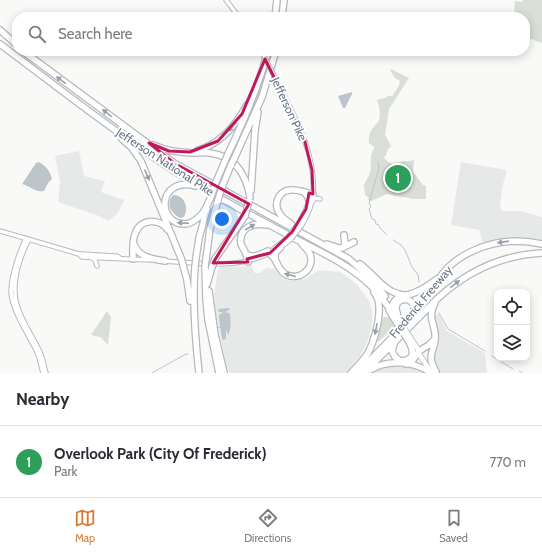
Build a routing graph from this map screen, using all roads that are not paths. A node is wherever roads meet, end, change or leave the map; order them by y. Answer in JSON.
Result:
{"nodes":[{"id":1,"x":226,"y":0,"type":"edge"},
{"id":2,"x":277,"y":0,"type":"edge"},
{"id":3,"x":284,"y":0,"type":"edge"},
{"id":4,"x":236,"y":12,"type":"edge"},
{"id":5,"x":276,"y":12,"type":"edge"},
{"id":6,"x":283,"y":12,"type":"edge"},
{"id":7,"x":0,"y":30,"type":"edge"},
{"id":8,"x":0,"y":34,"type":"edge"},
{"id":9,"x":12,"y":41,"type":"edge"},
{"id":10,"x":12,"y":42,"type":"edge"},
{"id":11,"x":0,"y":44,"type":"edge"},
{"id":12,"x":0,"y":48,"type":"edge"},
{"id":13,"x":12,"y":53,"type":"edge"},
{"id":14,"x":12,"y":56,"type":"edge"},
{"id":15,"x":12,"y":56,"type":"edge"},
{"id":16,"x":16,"y":56,"type":"edge"},
{"id":17,"x":29,"y":56,"type":"edge"},
{"id":18,"x":265,"y":56,"type":"edge"},
{"id":19,"x":267,"y":56,"type":"edge"},
{"id":20,"x":274,"y":56,"type":"edge"},
{"id":21,"x":34,"y":70,"type":"junction"},
{"id":22,"x":259,"y":81,"type":"junction"},
{"id":23,"x":262,"y":97,"type":"junction"},
{"id":24,"x":94,"y":116,"type":"junction"},
{"id":25,"x":149,"y":143,"type":"junction"},
{"id":26,"x":190,"y":152,"type":"junction"},
{"id":27,"x":201,"y":187,"type":"junction"},
{"id":28,"x":304,"y":192,"type":"junction"},
{"id":29,"x":313,"y":194,"type":"junction"},
{"id":30,"x":210,"y":198,"type":"junction"},
{"id":31,"x":250,"y":199,"type":"junction"},
{"id":32,"x":320,"y":199,"type":"dead end"},
{"id":33,"x":309,"y":202,"type":"junction"},
{"id":34,"x":258,"y":209,"type":"junction"},
{"id":35,"x":309,"y":211,"type":"junction"},
{"id":36,"x":298,"y":224,"type":"junction"},
{"id":37,"x":280,"y":230,"type":"junction"},
{"id":38,"x":0,"y":231,"type":"edge"},
{"id":39,"x":344,"y":235,"type":"dead end"},
{"id":40,"x":289,"y":238,"type":"junction"},
{"id":41,"x":27,"y":239,"type":"junction"},
{"id":42,"x":173,"y":239,"type":"junction"},
{"id":43,"x":134,"y":241,"type":"junction"},
{"id":44,"x":301,"y":242,"type":"junction"},
{"id":45,"x":354,"y":242,"type":"dead end"},
{"id":46,"x":326,"y":244,"type":"junction"},
{"id":47,"x":542,"y":244,"type":"edge"},
{"id":48,"x":280,"y":248,"type":"junction"},
{"id":49,"x":343,"y":248,"type":"junction"},
{"id":50,"x":270,"y":253,"type":"junction"},
{"id":51,"x":542,"y":253,"type":"edge"},
{"id":52,"x":79,"y":254,"type":"junction"},
{"id":53,"x":246,"y":254,"type":"junction"},
{"id":54,"x":90,"y":258,"type":"junction"},
{"id":55,"x":105,"y":258,"type":"junction"},
{"id":56,"x":120,"y":258,"type":"junction"},
{"id":57,"x":132,"y":259,"type":"junction"},
{"id":58,"x":275,"y":259,"type":"junction"},
{"id":59,"x":165,"y":261,"type":"junction"},
{"id":60,"x":248,"y":262,"type":"junction"},
{"id":61,"x":209,"y":267,"type":"junction"},
{"id":62,"x":368,"y":270,"type":"junction"},
{"id":63,"x":446,"y":270,"type":"junction"},
{"id":64,"x":365,"y":281,"type":"junction"},
{"id":65,"x":208,"y":282,"type":"junction"},
{"id":66,"x":374,"y":291,"type":"junction"},
{"id":67,"x":406,"y":295,"type":"junction"},
{"id":68,"x":385,"y":297,"type":"junction"},
{"id":69,"x":436,"y":299,"type":"junction"},
{"id":70,"x":206,"y":308,"type":"junction"},
{"id":71,"x":392,"y":309,"type":"junction"},
{"id":72,"x":408,"y":320,"type":"junction"},
{"id":73,"x":398,"y":321,"type":"junction"},
{"id":74,"x":195,"y":333,"type":"junction"},
{"id":75,"x":407,"y":336,"type":"junction"},
{"id":76,"x":399,"y":337,"type":"junction"},
{"id":77,"x":436,"y":338,"type":"junction"},
{"id":78,"x":419,"y":351,"type":"junction"},
{"id":79,"x":405,"y":364,"type":"junction"},
{"id":80,"x":44,"y":373,"type":"edge"},
{"id":81,"x":199,"y":373,"type":"edge"},
{"id":82,"x":219,"y":373,"type":"edge"},
{"id":83,"x":224,"y":373,"type":"edge"},
{"id":84,"x":351,"y":373,"type":"edge"},
{"id":85,"x":357,"y":373,"type":"edge"},
{"id":86,"x":365,"y":373,"type":"edge"},
{"id":87,"x":434,"y":373,"type":"edge"}],
"edges":[{"from":1,"to":4,"type":"main road"},
{"from":2,"to":5,"type":"highway"},
{"from":3,"to":6,"type":"highway"},
{"from":7,"to":9,"type":"highway"},
{"from":8,"to":10,"type":"highway"},
{"from":11,"to":13,"type":"highway","name":"Jefferson National Pike"},
{"from":12,"to":14,"type":"highway"},
{"from":15,"to":21,"type":"highway"},
{"from":16,"to":21,"type":"highway","name":"Jefferson National Pike"},
{"from":25,"to":17,"type":"highway","name":"Jefferson National Pike","one_way":true},
{"from":18,"to":22,"type":"highway"},
{"from":19,"to":29,"type":"main road","name":"Jefferson Pike","bridge":true},
{"from":20,"to":23,"type":"highway"},
{"from":21,"to":24,"type":"highway","name":"Jefferson National Pike"},
{"from":22,"to":26,"type":"highway","one_way":true},
{"from":22,"to":30,"type":"highway","bridge":true},
{"from":23,"to":31,"type":"highway"},
{"from":23,"to":61,"type":"highway","bridge":true},
{"from":24,"to":27,"type":"highway","name":"Jefferson National Pike"},
{"from":24,"to":42,"type":"highway","one_way":true},
{"from":25,"to":26,"type":"highway"},
{"from":25,"to":34,"type":"highway","name":"Jefferson National Pike"},
{"from":26,"to":31,"type":"highway"},
{"from":30,"to":27,"type":"highway","one_way":true},
{"from":27,"to":37,"type":"highway","name":"Jefferson National Pike"},
{"from":28,"to":29,"type":"highway"},
{"from":28,"to":33,"type":"highway"},
{"from":28,"to":36,"type":"highway"},
{"from":29,"to":33,"type":"main road","name":"Jefferson Pike"},
{"from":29,"to":35,"type":"main road","name":"Jefferson Pike"},
{"from":30,"to":74,"type":"highway","bridge":true},
{"from":31,"to":61,"type":"highway","bridge":true},
{"from":32,"to":35,"type":"main road"},
{"from":33,"to":36,"type":"main road","name":"Jefferson Pike"},
{"from":34,"to":36,"type":"highway"},
{"from":34,"to":68,"type":"highway","name":"Jefferson National Pike"},
{"from":35,"to":36,"type":"main road","name":"Jefferson Pike"},
{"from":36,"to":40,"type":"main road","name":"Jefferson Pike","bridge":true},
{"from":36,"to":46,"type":"highway"},
{"from":37,"to":44,"type":"highway","name":"Jefferson National Pike"},
{"from":53,"to":37,"type":"highway","one_way":true},
{"from":38,"to":41,"type":"main road"},
{"from":39,"to":49,"type":"highway"},
{"from":40,"to":48,"type":"main road","name":"Jefferson Pike"},
{"from":40,"to":50,"type":"main road","name":"Jefferson Pike"},
{"from":41,"to":52,"type":"main road"},
{"from":41,"to":80,"type":"main road"},
{"from":42,"to":43,"type":"highway"},
{"from":42,"to":74,"type":"highway","bridge":true},
{"from":43,"to":57,"type":"highway"},
{"from":43,"to":59,"type":"highway"},
{"from":44,"to":58,"type":"highway","one_way":true},
{"from":44,"to":64,"type":"highway","name":"Jefferson National Pike"},
{"from":45,"to":49,"type":"highway"},
{"from":46,"to":49,"type":"highway"},
{"from":46,"to":62,"type":"highway"},
{"from":47,"to":63,"type":"highway","name":"Frederick Freeway","one_way":true},
{"from":48,"to":50,"type":"main road","name":"Jefferson Pike"},
{"from":48,"to":58,"type":"highway"},
{"from":50,"to":53,"type":"highway"},
{"from":50,"to":58,"type":"highway"},
{"from":50,"to":60,"type":"main road","name":"Jefferson Pike"},
{"from":69,"to":51,"type":"highway","name":"Frederick Freeway","one_way":true},
{"from":52,"to":54,"type":"main road"},
{"from":52,"to":56,"type":"main road"},
{"from":53,"to":60,"type":"highway"},
{"from":54,"to":55,"type":"main road"},
{"from":54,"to":55,"type":"main road"},
{"from":55,"to":56,"type":"main road"},
{"from":56,"to":57,"type":"main road","name":"Jefferson Pike"},
{"from":57,"to":59,"type":"main road","name":"Jefferson Pike"},
{"from":59,"to":60,"type":"main road","name":"Jefferson Pike"},
{"from":61,"to":65,"type":"highway"},
{"from":61,"to":70,"type":"highway"},
{"from":62,"to":67,"type":"highway"},
{"from":62,"to":68,"type":"highway"},
{"from":63,"to":67,"type":"highway"},
{"from":63,"to":72,"type":"highway","name":"Frederick Freeway"},
{"from":64,"to":66,"type":"highway"},
{"from":64,"to":71,"type":"highway","name":"Jefferson National Pike"},
{"from":65,"to":70,"type":"highway"},
{"from":65,"to":83,"type":"highway"},
{"from":66,"to":73,"type":"highway"},
{"from":66,"to":84,"type":"highway","one_way":true},
{"from":67,"to":71,"type":"highway"},
{"from":68,"to":71,"type":"highway","name":"Jefferson National Pike"},
{"from":69,"to":76,"type":"highway","name":"Frederick Freeway"},
{"from":69,"to":77,"type":"highway"},
{"from":70,"to":82,"type":"highway"},
{"from":71,"to":73,"type":"main road","name":"Jefferson National Pike"},
{"from":72,"to":73,"type":"highway"},
{"from":72,"to":85,"type":"highway","name":"Frederick Freeway"},
{"from":73,"to":75,"type":"highway","bridge":true},
{"from":74,"to":81,"type":"highway"},
{"from":75,"to":76,"type":"highway"},
{"from":75,"to":78,"type":"main road"},
{"from":76,"to":86,"type":"highway","name":"Frederick Freeway"},
{"from":77,"to":78,"type":"highway"},
{"from":77,"to":87,"type":"highway"},
{"from":78,"to":79,"type":"highway"},
{"from":78,"to":87,"type":"main road"},
{"from":79,"to":86,"type":"highway"},
{"from":79,"to":87,"type":"highway"}]}
